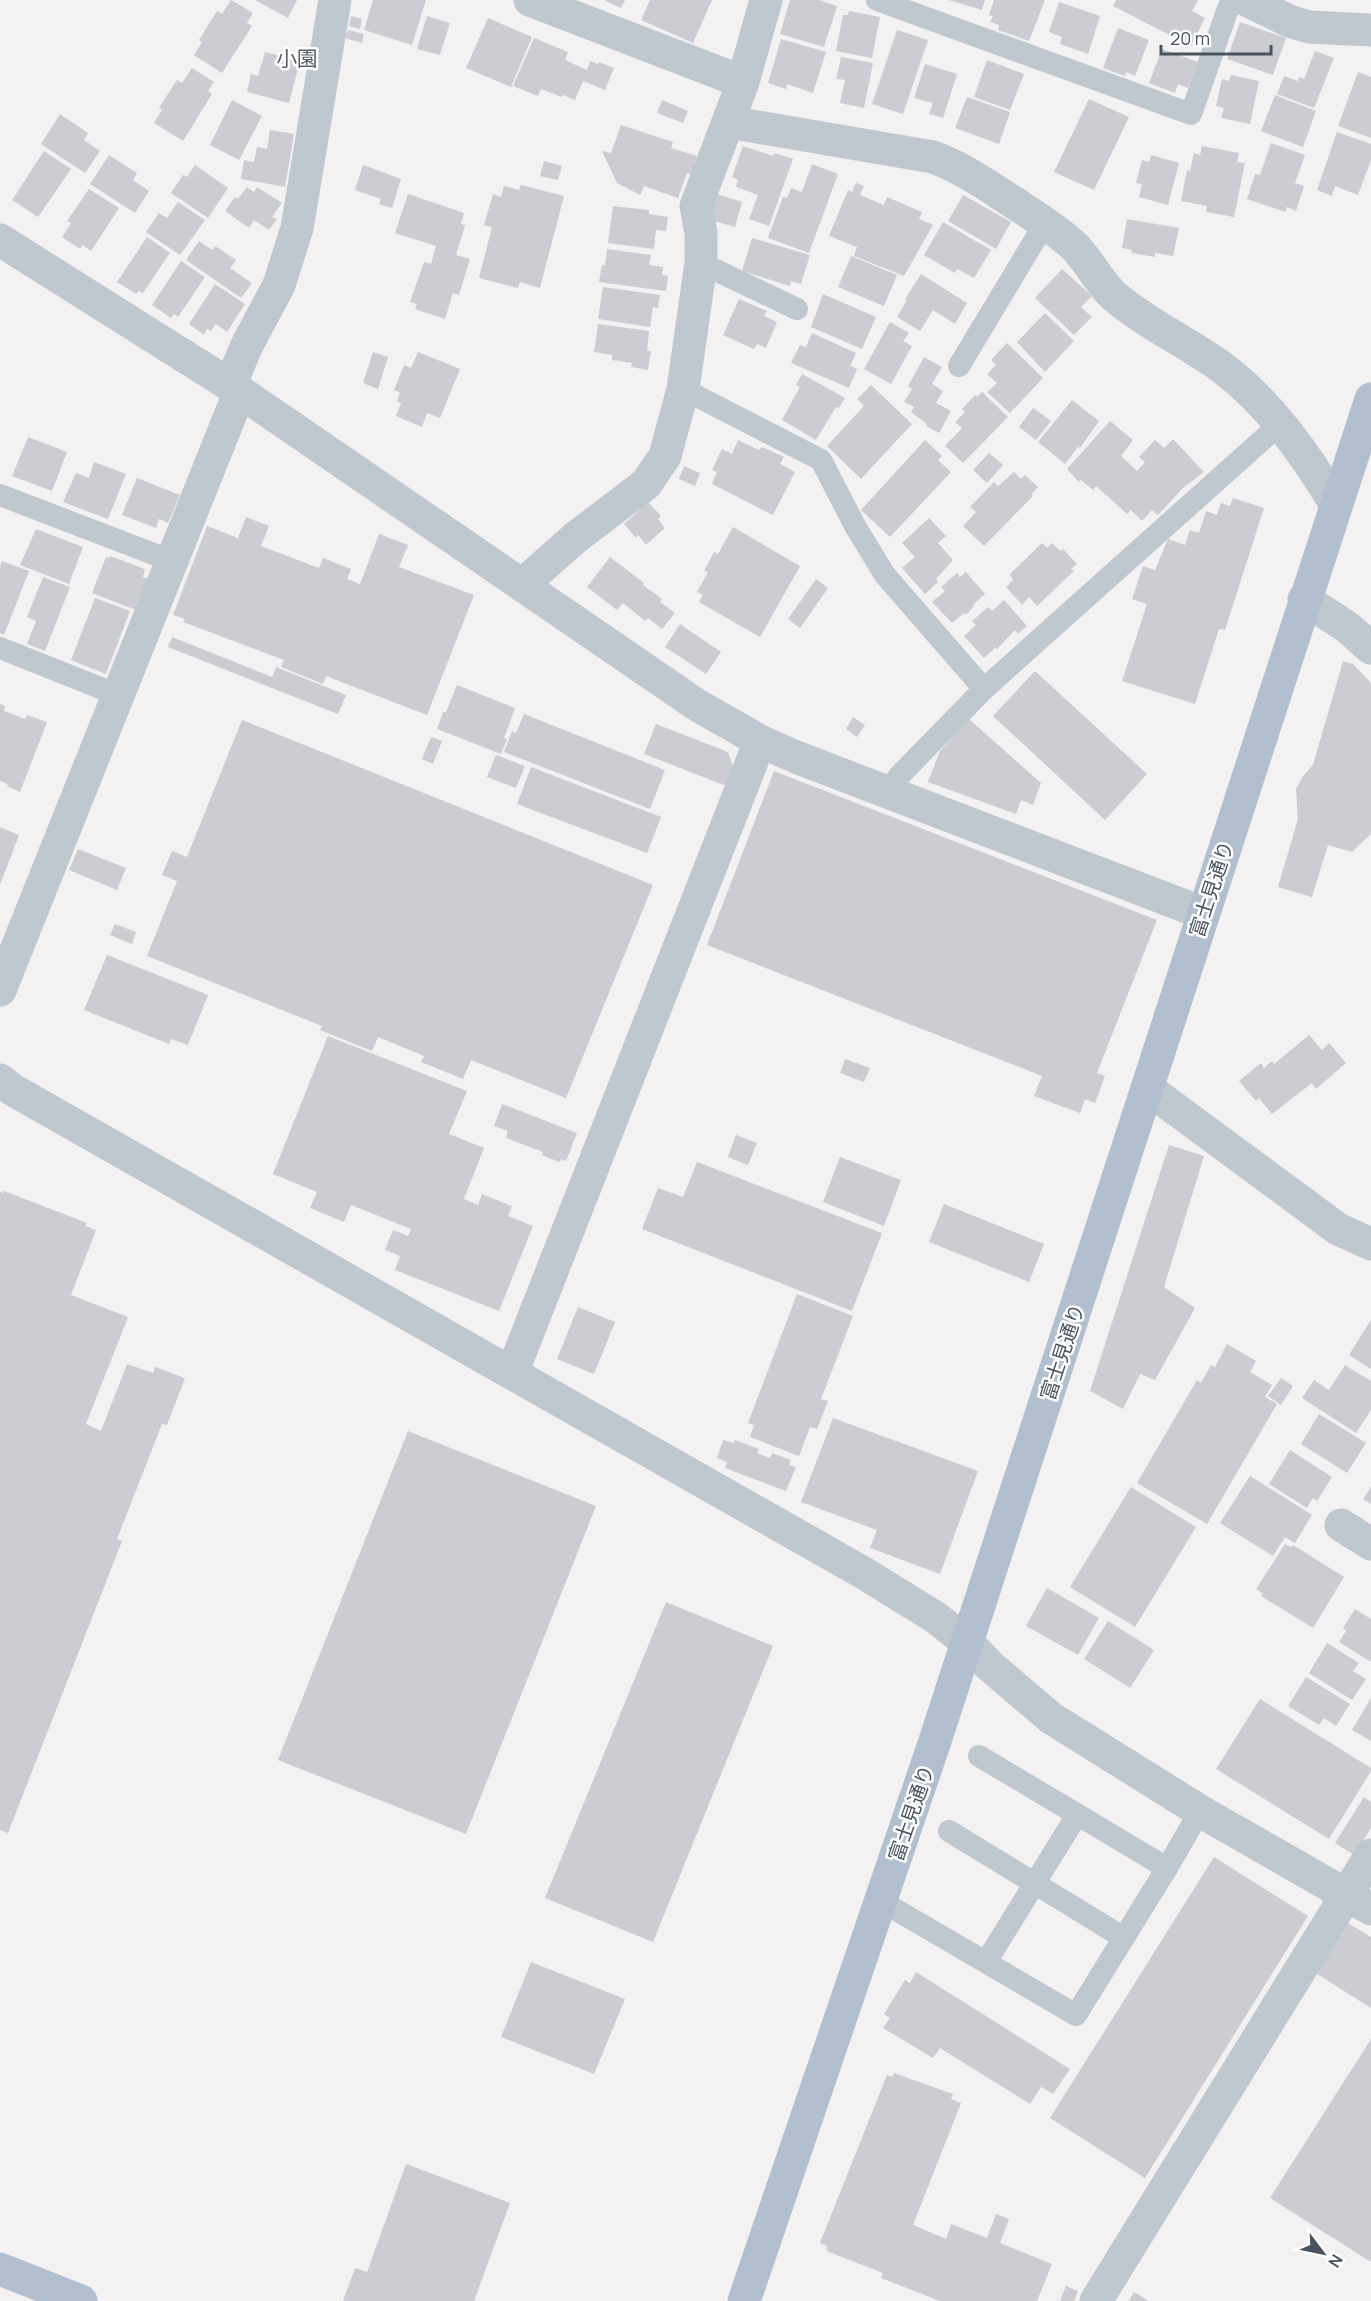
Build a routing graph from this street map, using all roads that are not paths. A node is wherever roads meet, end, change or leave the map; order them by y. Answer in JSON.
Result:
{"nodes":[{"id":1,"x":335,"y":0,"type":"edge"},
{"id":2,"x":530,"y":0,"type":"edge"},
{"id":3,"x":766,"y":0,"type":"edge"},
{"id":4,"x":877,"y":0,"type":"edge"},
{"id":5,"x":1231,"y":0,"type":"edge"},
{"id":6,"x":1246,"y":0,"type":"edge"},
{"id":7,"x":1371,"y":30,"type":"edge"},
{"id":8,"x":743,"y":82,"type":"junction"},
{"id":9,"x":728,"y":122,"type":"junction"},
{"id":10,"x":1045,"y":223,"type":"junction"},
{"id":11,"x":0,"y":240,"type":"edge"},
{"id":12,"x":701,"y":263,"type":"junction"},
{"id":13,"x":797,"y":309,"type":"dead end"},
{"id":14,"x":959,"y":366,"type":"dead end"},
{"id":15,"x":235,"y":388,"type":"junction"},
{"id":16,"x":683,"y":389,"type":"junction"},
{"id":17,"x":1371,"y":399,"type":"edge"},
{"id":18,"x":1280,"y":424,"type":"junction"},
{"id":19,"x":0,"y":495,"type":"edge"},
{"id":20,"x":1336,"y":505,"type":"junction"},
{"id":21,"x":172,"y":561,"type":"junction"},
{"id":22,"x":522,"y":585,"type":"junction"},
{"id":23,"x":1305,"y":599,"type":"junction"},
{"id":24,"x":0,"y":648,"type":"edge"},
{"id":25,"x":1371,"y":648,"type":"edge"},
{"id":26,"x":984,"y":689,"type":"junction"},
{"id":27,"x":118,"y":695,"type":"junction"},
{"id":28,"x":760,"y":741,"type":"junction"},
{"id":29,"x":886,"y":793,"type":"junction"},
{"id":30,"x":1203,"y":913,"type":"junction"},
{"id":31,"x":0,"y":990,"type":"edge"},
{"id":32,"x":0,"y":1080,"type":"edge"},
{"id":33,"x":1147,"y":1088,"type":"junction"},
{"id":34,"x":1371,"y":1244,"type":"edge"},
{"id":35,"x":512,"y":1373,"type":"junction"},
{"id":36,"x":1341,"y":1525,"type":"dead end"},
{"id":37,"x":1371,"y":1544,"type":"edge"},
{"id":38,"x":968,"y":1643,"type":"junction"},
{"id":39,"x":979,"y":1756,"type":"dead end"},
{"id":40,"x":1200,"y":1811,"type":"junction"},
{"id":41,"x":1077,"y":1815,"type":"junction"},
{"id":42,"x":949,"y":1831,"type":"dead end"},
{"id":43,"x":1371,"y":1855,"type":"edge"},
{"id":44,"x":1167,"y":1868,"type":"junction"},
{"id":45,"x":1034,"y":1883,"type":"junction"},
{"id":46,"x":880,"y":1901,"type":"junction"},
{"id":47,"x":1359,"y":1902,"type":"edge"},
{"id":48,"x":1124,"y":1938,"type":"junction"},
{"id":49,"x":986,"y":1962,"type":"junction"},
{"id":50,"x":0,"y":2269,"type":"edge"},
{"id":51,"x":81,"y":2301,"type":"edge"},
{"id":52,"x":744,"y":2301,"type":"edge"},
{"id":53,"x":1096,"y":2301,"type":"edge"}],
"edges":[{"from":1,"to":15,"type":"street"},
{"from":2,"to":8,"type":"street"},
{"from":3,"to":8,"type":"street"},
{"from":4,"to":5,"type":"lane"},
{"from":6,"to":7,"type":"street"},
{"from":8,"to":9,"type":"street"},
{"from":9,"to":10,"type":"street"},
{"from":9,"to":12,"type":"street"},
{"from":10,"to":14,"type":"lane"},
{"from":10,"to":18,"type":"street"},
{"from":11,"to":15,"type":"street"},
{"from":12,"to":13,"type":"lane"},
{"from":12,"to":16,"type":"street"},
{"from":15,"to":21,"type":"street"},
{"from":15,"to":22,"type":"street"},
{"from":16,"to":22,"type":"street"},
{"from":16,"to":26,"type":"lane"},
{"from":17,"to":20,"type":"main road","name":"富士見通り"},
{"from":18,"to":20,"type":"street"},
{"from":18,"to":26,"type":"lane"},
{"from":19,"to":21,"type":"lane"},
{"from":20,"to":23,"type":"main road","name":"富士見通り"},
{"from":21,"to":27,"type":"street"},
{"from":22,"to":28,"type":"street"},
{"from":23,"to":25,"type":"street"},
{"from":23,"to":30,"type":"main road","name":"富士見通り"},
{"from":24,"to":27,"type":"lane"},
{"from":26,"to":29,"type":"lane"},
{"from":27,"to":31,"type":"street"},
{"from":28,"to":29,"type":"street"},
{"from":28,"to":35,"type":"street"},
{"from":29,"to":30,"type":"street"},
{"from":30,"to":33,"type":"main road","name":"富士見通り"},
{"from":32,"to":35,"type":"street"},
{"from":33,"to":34,"type":"street"},
{"from":33,"to":38,"type":"main road","name":"富士見通り"},
{"from":35,"to":38,"type":"street"},
{"from":36,"to":37,"type":"street"},
{"from":38,"to":40,"type":"street"},
{"from":38,"to":46,"type":"main road","name":"富士見通り"},
{"from":39,"to":41,"type":"lane"},
{"from":40,"to":44,"type":"lane"},
{"from":40,"to":47,"type":"street"},
{"from":41,"to":44,"type":"lane"},
{"from":41,"to":45,"type":"lane"},
{"from":42,"to":45,"type":"lane"},
{"from":43,"to":47,"type":"street"},
{"from":44,"to":48,"type":"lane"},
{"from":45,"to":48,"type":"lane"},
{"from":45,"to":49,"type":"lane"},
{"from":46,"to":49,"type":"lane"},
{"from":46,"to":52,"type":"main road","name":"富士見通り"},
{"from":47,"to":53,"type":"street"},
{"from":48,"to":49,"type":"lane"},
{"from":50,"to":51,"type":"main road"}]}
